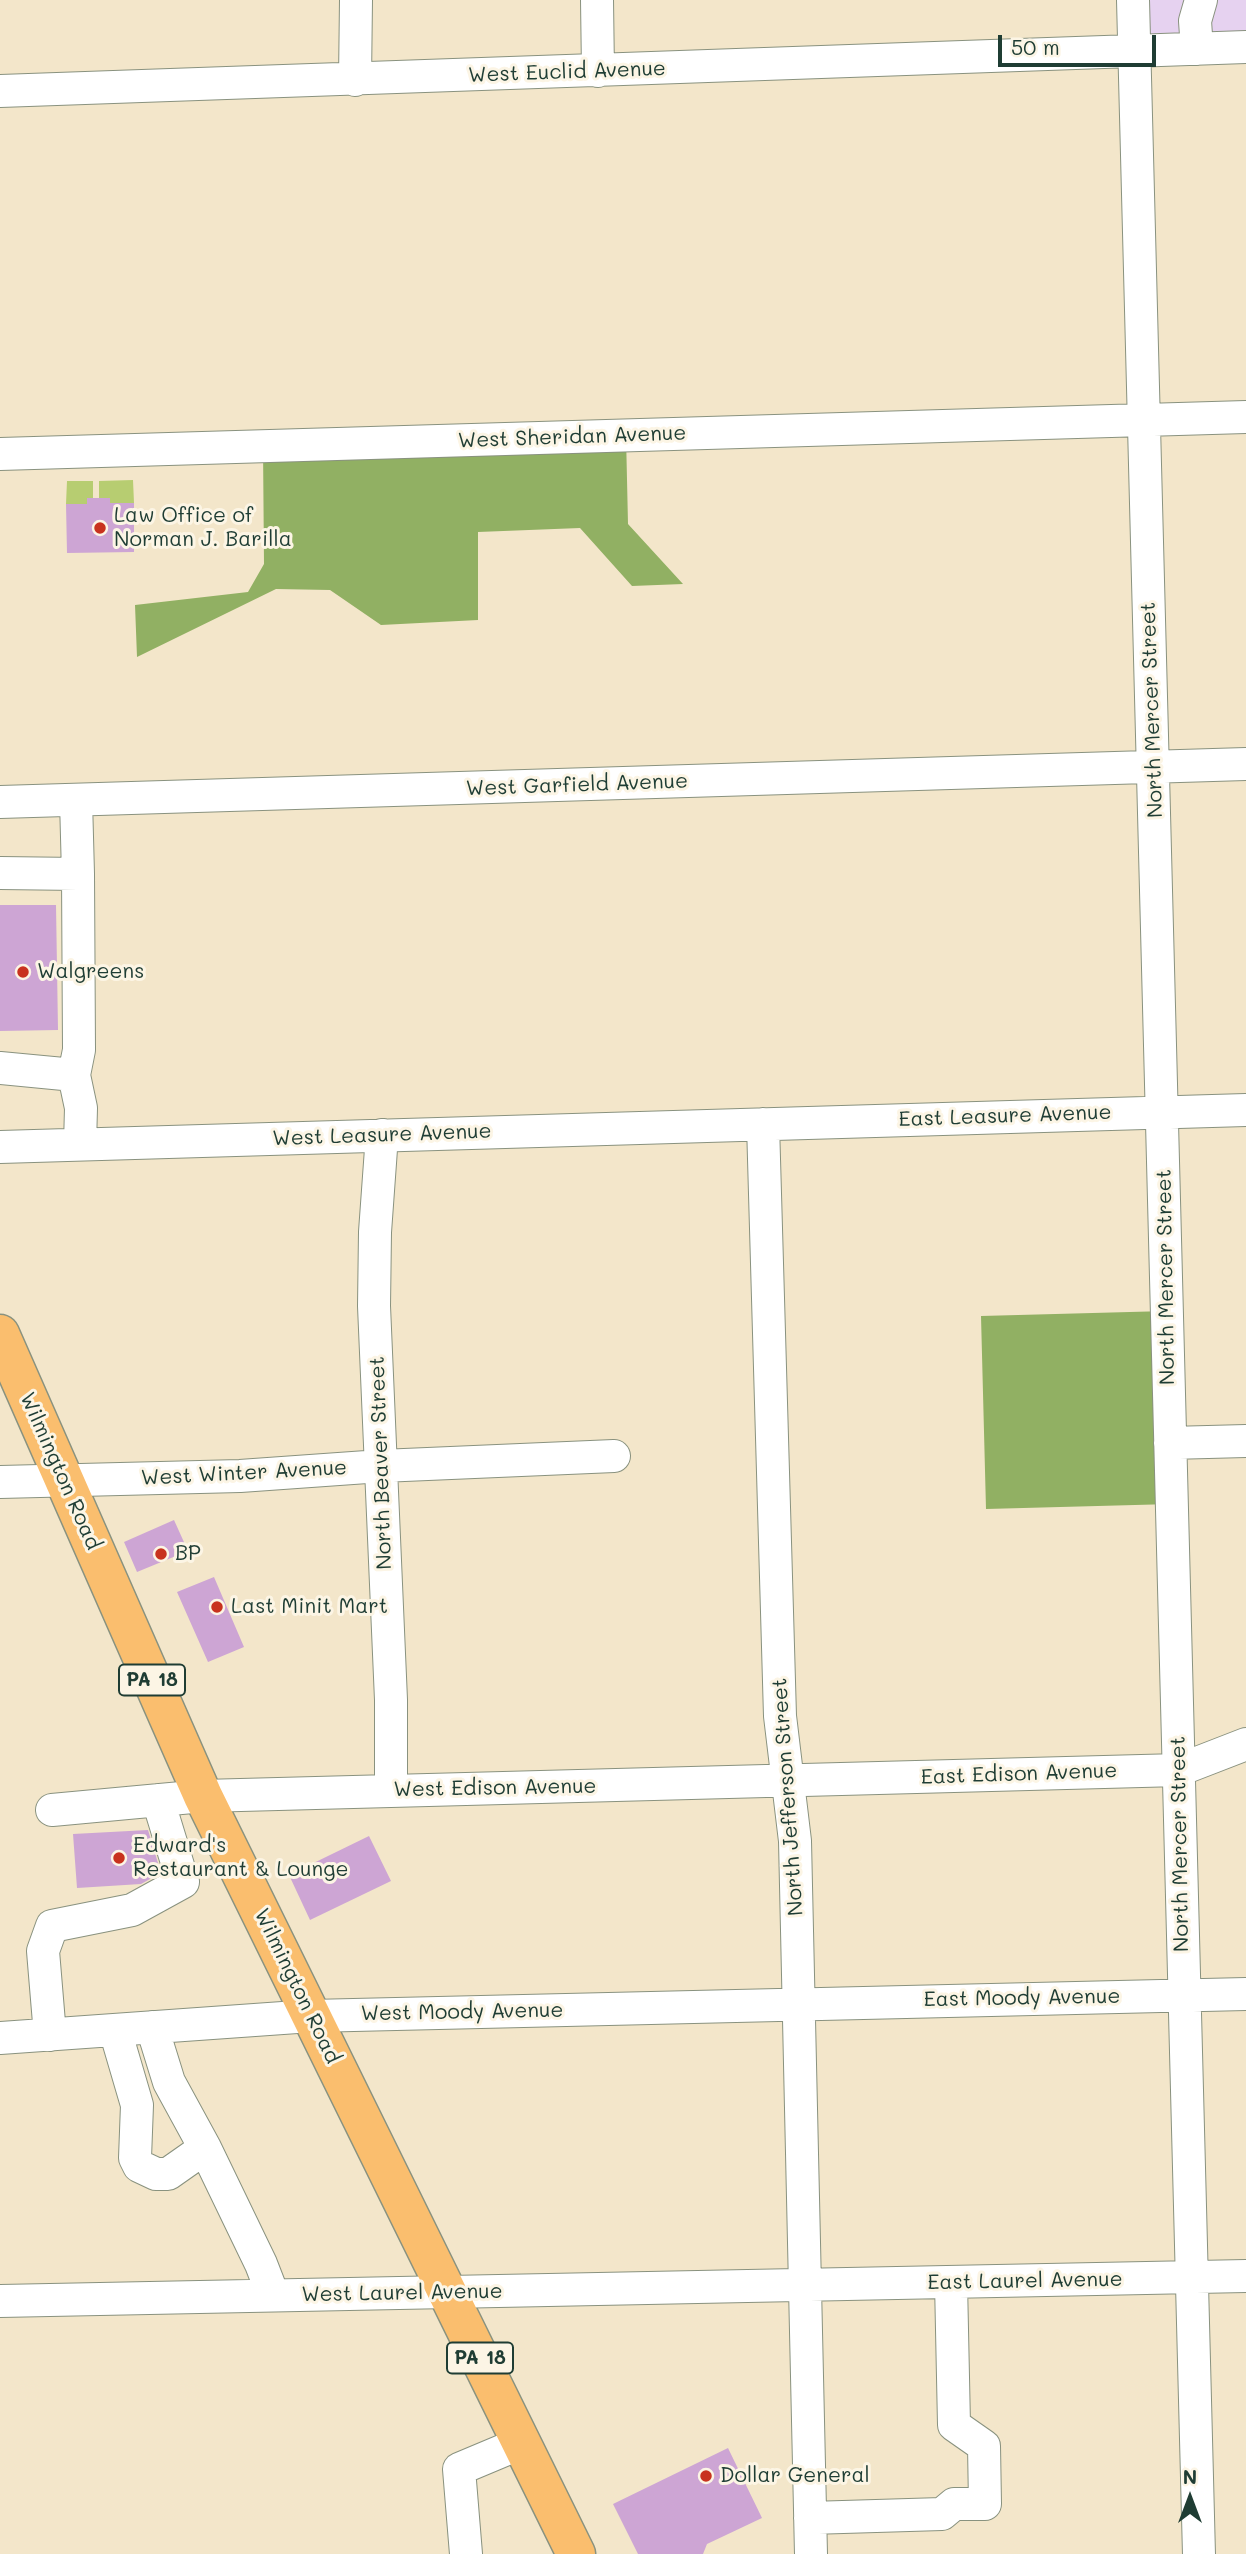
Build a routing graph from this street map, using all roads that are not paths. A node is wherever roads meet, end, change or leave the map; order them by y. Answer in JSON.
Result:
{"nodes":[{"id":1,"x":356,"y":0,"type":"edge"},
{"id":2,"x":597,"y":0,"type":"edge"},
{"id":3,"x":1133,"y":0,"type":"edge"},
{"id":4,"x":1201,"y":0,"type":"edge"},
{"id":5,"x":1246,"y":47,"type":"edge"},
{"id":6,"x":1197,"y":49,"type":"junction"},
{"id":7,"x":1134,"y":50,"type":"junction"},
{"id":8,"x":598,"y":71,"type":"junction"},
{"id":9,"x":355,"y":80,"type":"junction"},
{"id":10,"x":0,"y":91,"type":"edge"},
{"id":11,"x":1246,"y":417,"type":"edge"},
{"id":12,"x":1144,"y":419,"type":"junction"},
{"id":13,"x":0,"y":454,"type":"edge"},
{"id":14,"x":1246,"y":764,"type":"edge"},
{"id":15,"x":1154,"y":767,"type":"junction"},
{"id":16,"x":76,"y":800,"type":"junction"},
{"id":17,"x":0,"y":802,"type":"edge"},
{"id":18,"x":0,"y":873,"type":"edge"},
{"id":19,"x":78,"y":874,"type":"junction"},
{"id":20,"x":0,"y":1068,"type":"edge"},
{"id":21,"x":74,"y":1075,"type":"junction"},
{"id":22,"x":1246,"y":1110,"type":"edge"},
{"id":23,"x":1162,"y":1111,"type":"junction"},
{"id":24,"x":763,"y":1124,"type":"junction"},
{"id":25,"x":382,"y":1135,"type":"junction"},
{"id":26,"x":80,"y":1144,"type":"junction"},
{"id":27,"x":0,"y":1147,"type":"edge"},
{"id":28,"x":0,"y":1334,"type":"edge"},
{"id":29,"x":1246,"y":1441,"type":"edge"},
{"id":30,"x":1170,"y":1443,"type":"junction"},
{"id":31,"x":614,"y":1456,"type":"dead end"},
{"id":32,"x":381,"y":1466,"type":"junction"},
{"id":33,"x":64,"y":1479,"type":"junction"},
{"id":34,"x":0,"y":1482,"type":"edge"},
{"id":35,"x":1246,"y":1744,"type":"edge"},
{"id":36,"x":1179,"y":1770,"type":"junction"},
{"id":37,"x":788,"y":1780,"type":"junction"},
{"id":38,"x":391,"y":1791,"type":"junction"},
{"id":39,"x":203,"y":1796,"type":"junction"},
{"id":40,"x":158,"y":1800,"type":"junction"},
{"id":41,"x":52,"y":1810,"type":"dead end"},
{"id":42,"x":1246,"y":1994,"type":"edge"},
{"id":43,"x":1184,"y":1995,"type":"junction"},
{"id":44,"x":798,"y":2003,"type":"junction"},
{"id":45,"x":311,"y":2015,"type":"junction"},
{"id":46,"x":152,"y":2027,"type":"junction"},
{"id":47,"x":115,"y":2030,"type":"junction"},
{"id":48,"x":50,"y":2035,"type":"junction"},
{"id":49,"x":0,"y":2038,"type":"edge"},
{"id":50,"x":205,"y":2148,"type":"junction"},
{"id":51,"x":1246,"y":2276,"type":"edge"},
{"id":52,"x":1192,"y":2277,"type":"junction"},
{"id":53,"x":951,"y":2282,"type":"junction"},
{"id":54,"x":805,"y":2285,"type":"junction"},
{"id":55,"x":447,"y":2292,"type":"junction"},
{"id":56,"x":274,"y":2295,"type":"junction"},
{"id":57,"x":0,"y":2301,"type":"edge"},
{"id":58,"x":521,"y":2443,"type":"junction"},
{"id":59,"x":810,"y":2518,"type":"junction"},
{"id":60,"x":466,"y":2554,"type":"edge"},
{"id":61,"x":576,"y":2554,"type":"edge"},
{"id":62,"x":811,"y":2554,"type":"edge"},
{"id":63,"x":1199,"y":2554,"type":"edge"}],
"edges":[{"from":1,"to":9,"type":"street"},
{"from":2,"to":8,"type":"street"},
{"from":3,"to":7,"type":"street","name":"North Mercer Street"},
{"from":4,"to":6,"type":"street"},
{"from":5,"to":6,"type":"street","name":"West Euclid Avenue"},
{"from":6,"to":7,"type":"street","name":"West Euclid Avenue"},
{"from":7,"to":8,"type":"street","name":"West Euclid Avenue"},
{"from":7,"to":12,"type":"street","name":"North Mercer Street"},
{"from":8,"to":9,"type":"street","name":"West Euclid Avenue"},
{"from":9,"to":10,"type":"street","name":"West Euclid Avenue"},
{"from":11,"to":12,"type":"street","name":"West Sheridan Avenue"},
{"from":12,"to":13,"type":"street","name":"West Sheridan Avenue"},
{"from":12,"to":15,"type":"street","name":"North Mercer Street"},
{"from":14,"to":15,"type":"street","name":"West Garfield Avenue"},
{"from":15,"to":16,"type":"street","name":"West Garfield Avenue"},
{"from":15,"to":23,"type":"street","name":"North Mercer Street"},
{"from":16,"to":17,"type":"street","name":"West Garfield Avenue"},
{"from":16,"to":19,"type":"street"},
{"from":18,"to":19,"type":"street"},
{"from":19,"to":21,"type":"street"},
{"from":20,"to":21,"type":"street"},
{"from":21,"to":26,"type":"street"},
{"from":22,"to":23,"type":"street","name":"East Leasure Avenue"},
{"from":23,"to":24,"type":"street","name":"East Leasure Avenue"},
{"from":23,"to":30,"type":"street","name":"North Mercer Street"},
{"from":24,"to":25,"type":"street","name":"West Leasure Avenue"},
{"from":24,"to":37,"type":"street","name":"North Jefferson Street"},
{"from":25,"to":26,"type":"street","name":"West Leasure Avenue"},
{"from":25,"to":32,"type":"street","name":"North Beaver Street"},
{"from":26,"to":27,"type":"street","name":"West Leasure Avenue"},
{"from":28,"to":33,"type":"main road","name":"Wilmington Road","number":"PA 18"},
{"from":29,"to":30,"type":"street"},
{"from":30,"to":36,"type":"street","name":"North Mercer Street"},
{"from":31,"to":32,"type":"street","name":"West Winter Avenue"},
{"from":32,"to":33,"type":"street","name":"West Winter Avenue"},
{"from":32,"to":38,"type":"street","name":"North Beaver Street"},
{"from":33,"to":34,"type":"street","name":"West Winter Avenue"},
{"from":33,"to":39,"type":"main road","name":"Wilmington Road","number":"PA 18"},
{"from":35,"to":36,"type":"street","name":"East Edison Avenue"},
{"from":36,"to":37,"type":"street","name":"East Edison Avenue"},
{"from":36,"to":43,"type":"street","name":"North Mercer Street"},
{"from":37,"to":38,"type":"street","name":"West Edison Avenue"},
{"from":37,"to":44,"type":"street","name":"North Jefferson Street"},
{"from":38,"to":39,"type":"street","name":"West Edison Avenue"},
{"from":39,"to":40,"type":"street","name":"West Edison Avenue"},
{"from":39,"to":45,"type":"main road","name":"Wilmington Road","number":"PA 18"},
{"from":40,"to":41,"type":"street","name":"West Edison Avenue"},
{"from":40,"to":48,"type":"street"},
{"from":42,"to":43,"type":"street","name":"East Moody Avenue"},
{"from":43,"to":44,"type":"street","name":"East Moody Avenue"},
{"from":43,"to":52,"type":"street","name":"North Mercer Street"},
{"from":44,"to":45,"type":"street","name":"West Moody Avenue"},
{"from":44,"to":54,"type":"street","name":"North Jefferson Street"},
{"from":45,"to":46,"type":"street","name":"West Moody Avenue"},
{"from":45,"to":55,"type":"main road","name":"Wilmington Road","number":"PA 18"},
{"from":46,"to":47,"type":"street","name":"West Moody Avenue"},
{"from":46,"to":50,"type":"street"},
{"from":47,"to":48,"type":"street","name":"West Moody Avenue"},
{"from":47,"to":50,"type":"street"},
{"from":48,"to":49,"type":"street","name":"West Moody Avenue"},
{"from":50,"to":56,"type":"street"},
{"from":51,"to":52,"type":"street","name":"East Laurel Avenue"},
{"from":52,"to":53,"type":"street","name":"East Laurel Avenue"},
{"from":52,"to":63,"type":"street","name":"North Mercer Street"},
{"from":53,"to":54,"type":"street","name":"East Laurel Avenue"},
{"from":53,"to":59,"type":"street"},
{"from":54,"to":55,"type":"street","name":"West Laurel Avenue"},
{"from":54,"to":59,"type":"street","name":"North Jefferson Street"},
{"from":55,"to":56,"type":"street","name":"West Laurel Avenue"},
{"from":55,"to":58,"type":"main road","name":"Wilmington Road","number":"PA 18"},
{"from":56,"to":57,"type":"street","name":"West Laurel Avenue"},
{"from":58,"to":60,"type":"street"},
{"from":58,"to":61,"type":"main road","name":"Wilmington Road","number":"PA 18"},
{"from":59,"to":62,"type":"street","name":"North Jefferson Street"}]}
